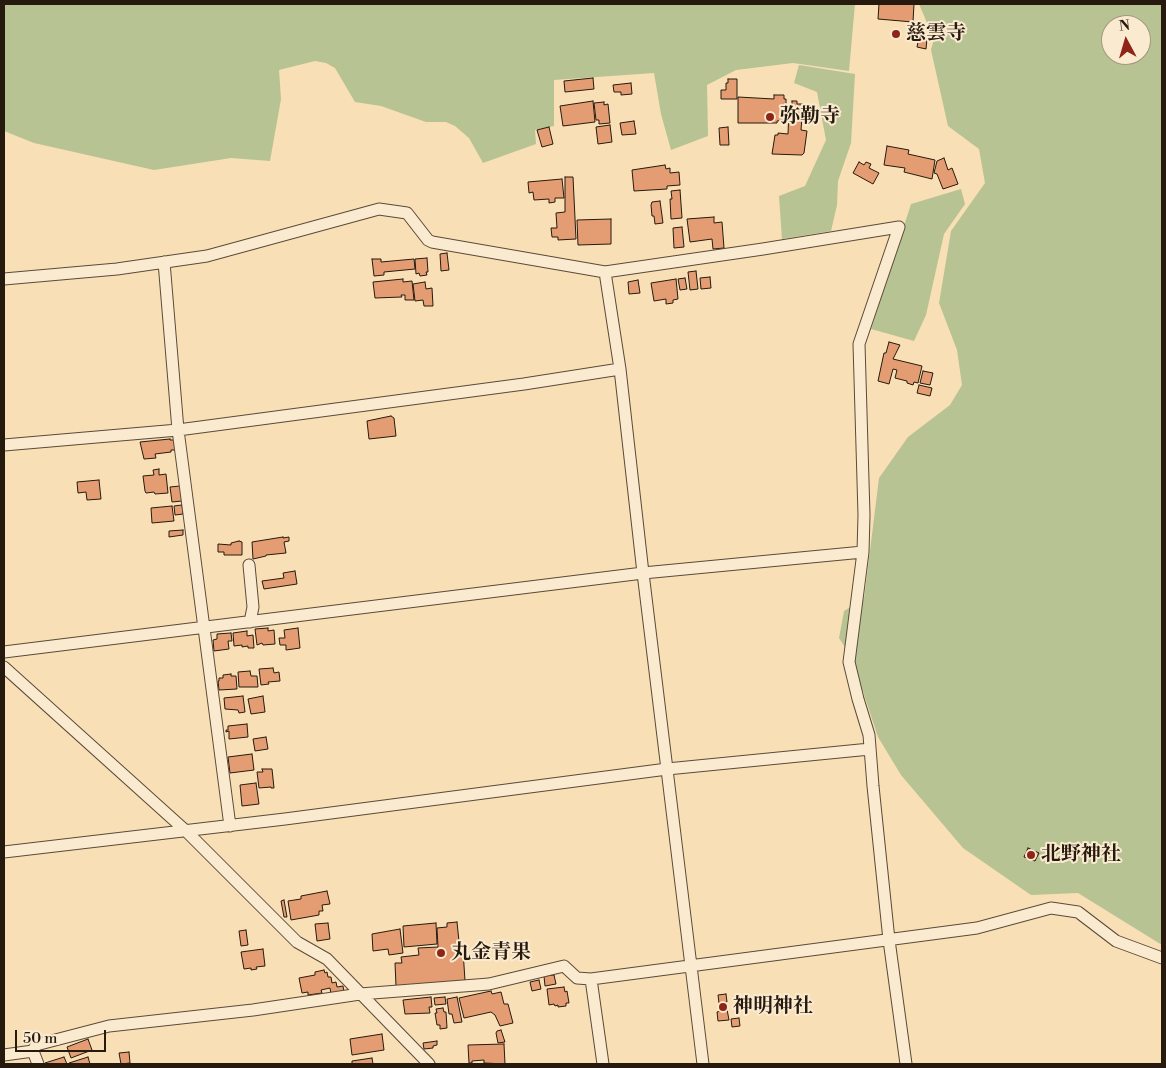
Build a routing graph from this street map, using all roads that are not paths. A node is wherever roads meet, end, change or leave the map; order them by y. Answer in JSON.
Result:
{"nodes":[{"id":1,"x":164,"y":262,"type":"junction"},
{"id":2,"x":605,"y":272,"type":"junction"},
{"id":3,"x":4,"y":279,"type":"edge"},
{"id":4,"x":620,"y":369,"type":"junction"},
{"id":5,"x":178,"y":430,"type":"junction"},
{"id":6,"x":4,"y":445,"type":"edge"},
{"id":7,"x":863,"y":552,"type":"junction"},
{"id":8,"x":249,"y":565,"type":"dead end"},
{"id":9,"x":643,"y":573,"type":"junction"},
{"id":10,"x":250,"y":622,"type":"junction"},
{"id":11,"x":203,"y":626,"type":"junction"},
{"id":12,"x":4,"y":652,"type":"edge"},
{"id":13,"x":4,"y":667,"type":"edge"},
{"id":14,"x":870,"y":749,"type":"junction"},
{"id":15,"x":667,"y":769,"type":"junction"},
{"id":16,"x":230,"y":826,"type":"junction"},
{"id":17,"x":186,"y":831,"type":"junction"},
{"id":18,"x":4,"y":852,"type":"edge"},
{"id":19,"x":889,"y":940,"type":"junction"},
{"id":20,"x":1162,"y":958,"type":"edge"},
{"id":21,"x":690,"y":966,"type":"junction"},
{"id":22,"x":591,"y":979,"type":"junction"},
{"id":23,"x":360,"y":994,"type":"junction"},
{"id":24,"x":33,"y":1051,"type":"junction"},
{"id":25,"x":4,"y":1055,"type":"edge"},
{"id":26,"x":38,"y":1064,"type":"edge"},
{"id":27,"x":430,"y":1064,"type":"edge"},
{"id":28,"x":603,"y":1064,"type":"edge"},
{"id":29,"x":703,"y":1064,"type":"edge"},
{"id":30,"x":906,"y":1064,"type":"edge"}],
"edges":[{"from":1,"to":2,"type":"street"},
{"from":1,"to":3,"type":"street"},
{"from":1,"to":5,"type":"street"},
{"from":2,"to":4,"type":"street"},
{"from":2,"to":7,"type":"street"},
{"from":4,"to":5,"type":"street"},
{"from":4,"to":9,"type":"street"},
{"from":5,"to":6,"type":"street"},
{"from":5,"to":11,"type":"street"},
{"from":7,"to":9,"type":"street"},
{"from":7,"to":14,"type":"street"},
{"from":8,"to":10,"type":"street"},
{"from":9,"to":10,"type":"street"},
{"from":9,"to":15,"type":"street"},
{"from":10,"to":11,"type":"street"},
{"from":11,"to":12,"type":"street"},
{"from":11,"to":16,"type":"street"},
{"from":13,"to":17,"type":"street"},
{"from":14,"to":15,"type":"street"},
{"from":14,"to":19,"type":"street"},
{"from":15,"to":16,"type":"street"},
{"from":15,"to":21,"type":"street"},
{"from":16,"to":17,"type":"street"},
{"from":17,"to":18,"type":"street"},
{"from":17,"to":23,"type":"street"},
{"from":19,"to":20,"type":"street"},
{"from":19,"to":21,"type":"street"},
{"from":19,"to":30,"type":"street"},
{"from":21,"to":22,"type":"street"},
{"from":21,"to":29,"type":"street"},
{"from":22,"to":23,"type":"street"},
{"from":22,"to":28,"type":"street"},
{"from":23,"to":24,"type":"street"},
{"from":23,"to":27,"type":"street"},
{"from":24,"to":25,"type":"street"},
{"from":24,"to":26,"type":"street"}]}
